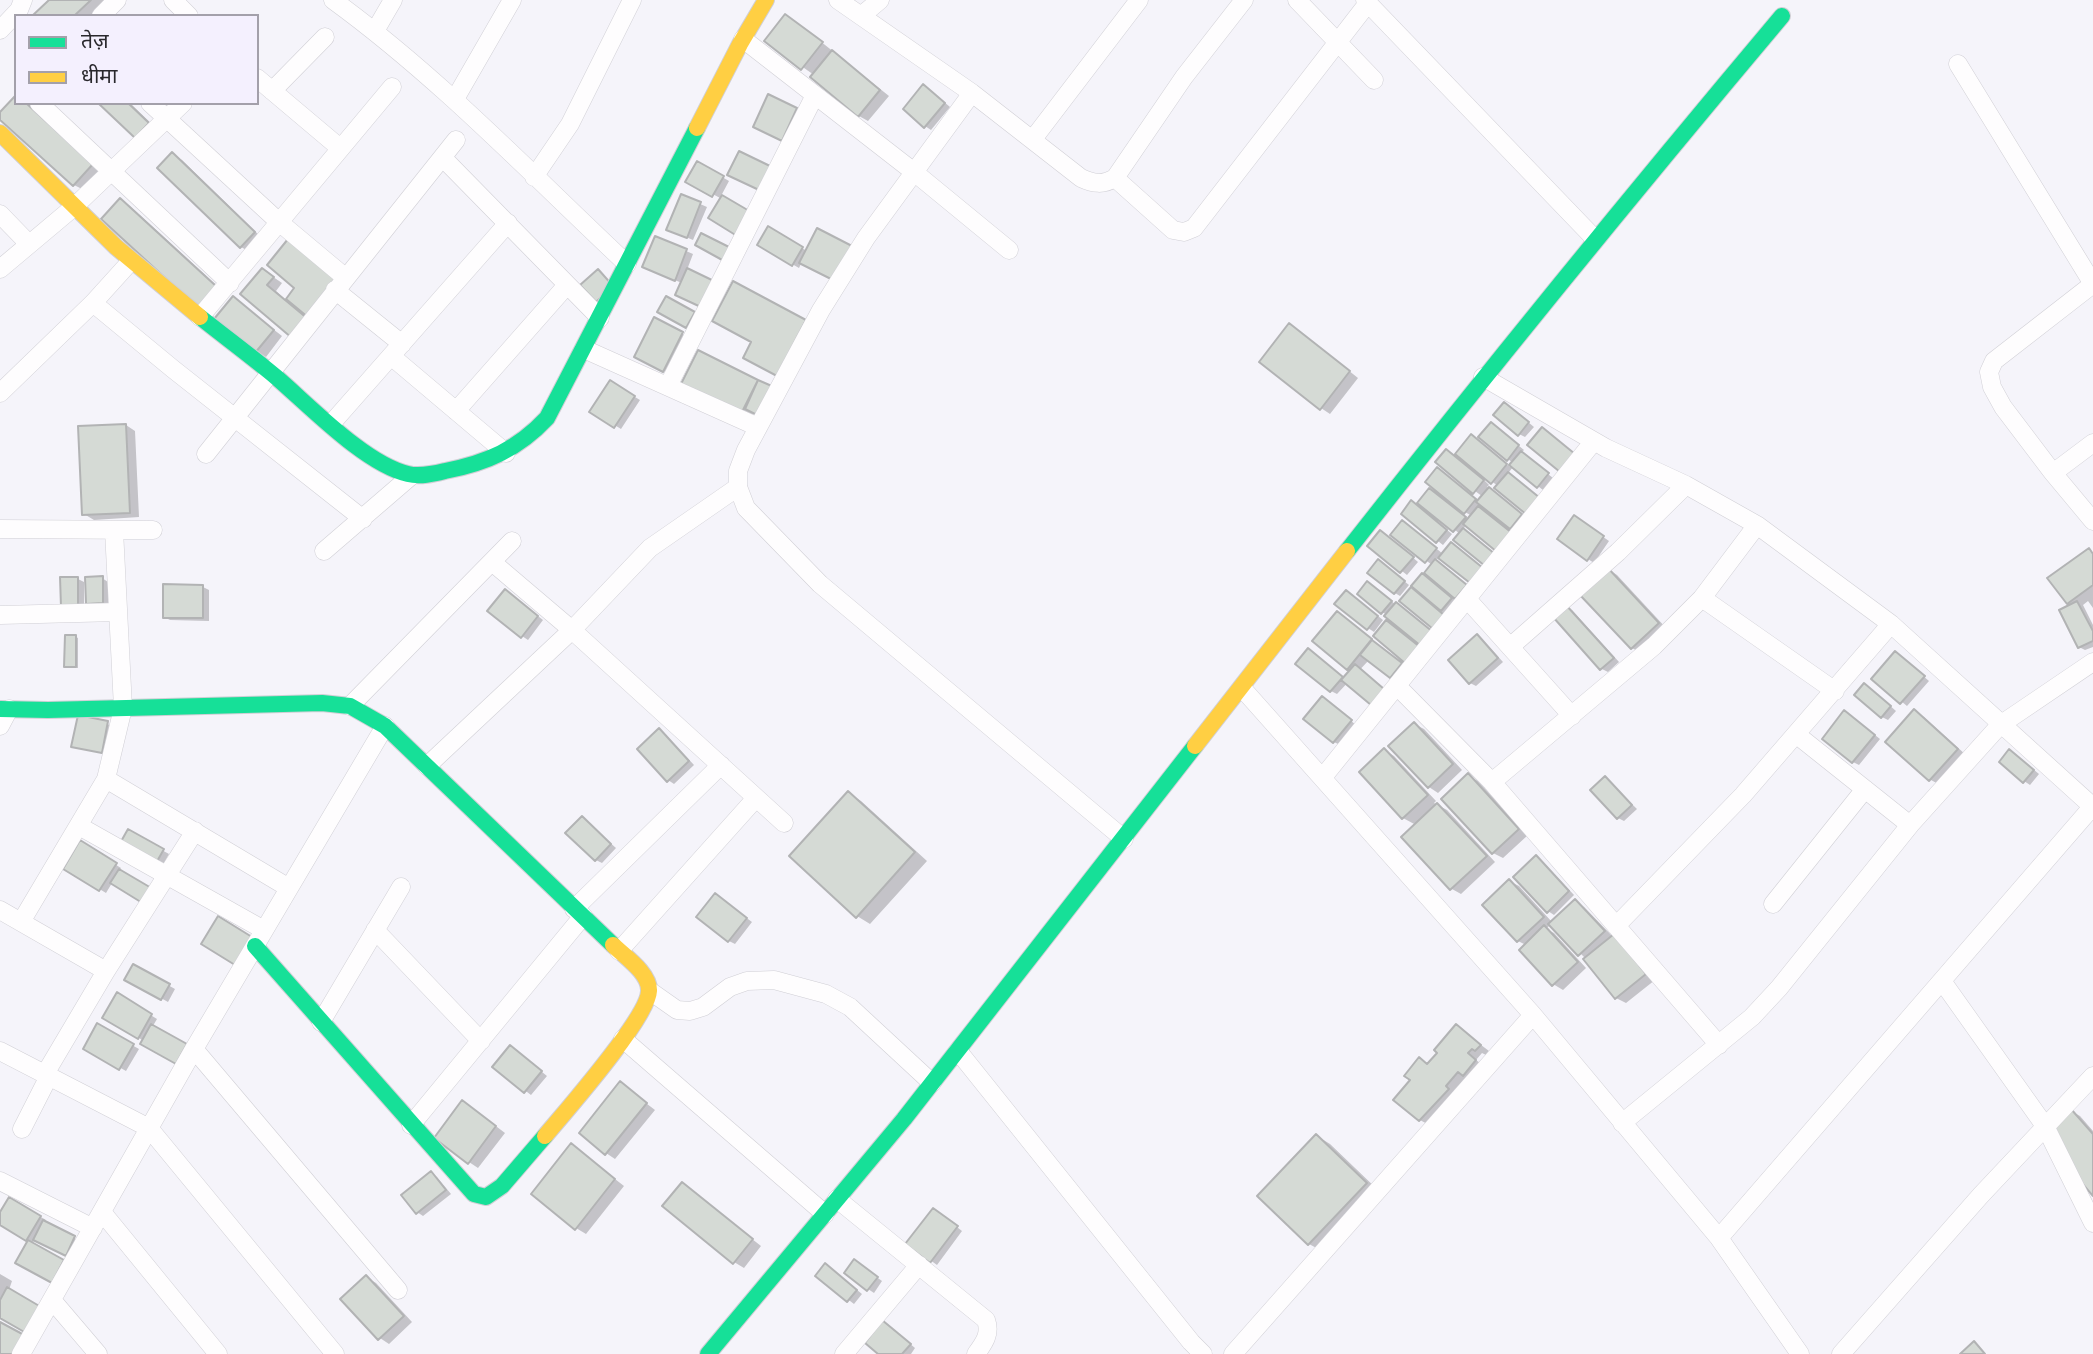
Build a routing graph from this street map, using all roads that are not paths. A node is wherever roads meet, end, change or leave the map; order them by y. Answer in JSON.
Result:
{"nodes":[{"id":1,"x":117,"y":0,"type":"edge"},
{"id":2,"x":173,"y":0,"type":"edge"},
{"id":3,"x":333,"y":0,"type":"edge"},
{"id":4,"x":393,"y":0,"type":"edge"},
{"id":5,"x":512,"y":0,"type":"edge"},
{"id":6,"x":632,"y":0,"type":"edge"},
{"id":7,"x":766,"y":0,"type":"edge"},
{"id":8,"x":838,"y":0,"type":"edge"},
{"id":9,"x":880,"y":0,"type":"edge"},
{"id":10,"x":1139,"y":0,"type":"edge"},
{"id":11,"x":1244,"y":0,"type":"edge"},
{"id":12,"x":1297,"y":0,"type":"edge"},
{"id":13,"x":1366,"y":2,"type":"edge"},
{"id":14,"x":103,"y":14,"type":"edge"},
{"id":15,"x":187,"y":14,"type":"edge"},
{"id":16,"x":14,"y":15,"type":"edge"},
{"id":17,"x":861,"y":16,"type":"junction"},
{"id":18,"x":1782,"y":16,"type":"dead end"},
{"id":19,"x":0,"y":30,"type":"edge"},
{"id":20,"x":375,"y":31,"type":"junction"},
{"id":21,"x":325,"y":37,"type":"dead end"},
{"id":22,"x":743,"y":39,"type":"junction"},
{"id":23,"x":1339,"y":41,"type":"junction"},
{"id":24,"x":1958,"y":64,"type":"dead end"},
{"id":25,"x":259,"y":80,"type":"edge"},
{"id":26,"x":1374,"y":80,"type":"dead end"},
{"id":27,"x":392,"y":87,"type":"dead end"},
{"id":28,"x":272,"y":91,"type":"junction"},
{"id":29,"x":972,"y":93,"type":"junction"},
{"id":30,"x":815,"y":95,"type":"junction"},
{"id":31,"x":455,"y":99,"type":"junction"},
{"id":32,"x":41,"y":105,"type":"edge"},
{"id":33,"x":152,"y":105,"type":"edge"},
{"id":34,"x":181,"y":105,"type":"edge"},
{"id":35,"x":168,"y":119,"type":"junction"},
{"id":36,"x":0,"y":133,"type":"edge"},
{"id":37,"x":1033,"y":139,"type":"junction"},
{"id":38,"x":456,"y":140,"type":"dead end"},
{"id":39,"x":340,"y":148,"type":"junction"},
{"id":40,"x":443,"y":158,"type":"junction"},
{"id":41,"x":112,"y":172,"type":"junction"},
{"id":42,"x":914,"y":172,"type":"junction"},
{"id":43,"x":534,"y":177,"type":"junction"},
{"id":44,"x":1115,"y":178,"type":"junction"},
{"id":45,"x":75,"y":206,"type":"junction"},
{"id":46,"x":0,"y":214,"type":"edge"},
{"id":47,"x":279,"y":222,"type":"junction"},
{"id":48,"x":508,"y":223,"type":"junction"},
{"id":49,"x":1595,"y":239,"type":"junction"},
{"id":50,"x":29,"y":244,"type":"junction"},
{"id":51,"x":1009,"y":250,"type":"dead end"},
{"id":52,"x":131,"y":261,"type":"junction"},
{"id":53,"x":627,"y":264,"type":"junction"},
{"id":54,"x":0,"y":269,"type":"edge"},
{"id":55,"x":230,"y":283,"type":"junction"},
{"id":56,"x":340,"y":284,"type":"junction"},
{"id":57,"x":2093,"y":284,"type":"edge"},
{"id":58,"x":567,"y":285,"type":"junction"},
{"id":59,"x":93,"y":303,"type":"junction"},
{"id":60,"x":200,"y":317,"type":"junction"},
{"id":61,"x":600,"y":318,"type":"junction"},
{"id":62,"x":584,"y":349,"type":"junction"},
{"id":63,"x":397,"y":350,"type":"junction"},
{"id":64,"x":270,"y":372,"type":"junction"},
{"id":65,"x":1483,"y":377,"type":"junction"},
{"id":66,"x":667,"y":386,"type":"junction"},
{"id":67,"x":0,"y":393,"type":"edge"},
{"id":68,"x":456,"y":411,"type":"junction"},
{"id":69,"x":235,"y":418,"type":"junction"},
{"id":70,"x":331,"y":424,"type":"junction"},
{"id":71,"x":758,"y":427,"type":"junction"},
{"id":72,"x":1594,"y":441,"type":"junction"},
{"id":73,"x":2093,"y":443,"type":"edge"},
{"id":74,"x":506,"y":453,"type":"junction"},
{"id":75,"x":206,"y":454,"type":"dead end"},
{"id":76,"x":2053,"y":473,"type":"junction"},
{"id":77,"x":411,"y":475,"type":"junction"},
{"id":78,"x":1686,"y":485,"type":"junction"},
{"id":79,"x":738,"y":487,"type":"junction"},
{"id":80,"x":363,"y":519,"type":"junction"},
{"id":81,"x":2093,"y":522,"type":"edge"},
{"id":82,"x":1757,"y":525,"type":"junction"},
{"id":83,"x":0,"y":529,"type":"edge"},
{"id":84,"x":114,"y":530,"type":"junction"},
{"id":85,"x":153,"y":530,"type":"dead end"},
{"id":86,"x":512,"y":541,"type":"dead end"},
{"id":87,"x":324,"y":551,"type":"dead end"},
{"id":88,"x":492,"y":562,"type":"junction"},
{"id":89,"x":1702,"y":598,"type":"junction"},
{"id":90,"x":1467,"y":599,"type":"junction"},
{"id":91,"x":118,"y":612,"type":"junction"},
{"id":92,"x":0,"y":615,"type":"edge"},
{"id":93,"x":1891,"y":624,"type":"junction"},
{"id":94,"x":572,"y":630,"type":"junction"},
{"id":95,"x":1510,"y":647,"type":"junction"},
{"id":96,"x":2093,"y":662,"type":"edge"},
{"id":97,"x":1398,"y":687,"type":"junction"},
{"id":98,"x":1242,"y":688,"type":"junction"},
{"id":99,"x":1835,"y":691,"type":"junction"},
{"id":100,"x":350,"y":706,"type":"junction"},
{"id":101,"x":123,"y":708,"type":"junction"},
{"id":102,"x":5,"y":709,"type":"edge"},
{"id":103,"x":1572,"y":716,"type":"junction"},
{"id":104,"x":2000,"y":725,"type":"junction"},
{"id":105,"x":0,"y":726,"type":"edge"},
{"id":106,"x":385,"y":726,"type":"junction"},
{"id":107,"x":1797,"y":735,"type":"junction"},
{"id":108,"x":720,"y":765,"type":"junction"},
{"id":109,"x":427,"y":766,"type":"junction"},
{"id":110,"x":1323,"y":776,"type":"junction"},
{"id":111,"x":106,"y":779,"type":"junction"},
{"id":112,"x":1492,"y":782,"type":"junction"},
{"id":113,"x":1865,"y":789,"type":"junction"},
{"id":114,"x":756,"y":798,"type":"junction"},
{"id":115,"x":2093,"y":806,"type":"edge"},
{"id":116,"x":784,"y":823,"type":"dead end"},
{"id":117,"x":1910,"y":825,"type":"junction"},
{"id":118,"x":79,"y":826,"type":"junction"},
{"id":119,"x":195,"y":831,"type":"junction"},
{"id":120,"x":1124,"y":839,"type":"junction"},
{"id":121,"x":167,"y":876,"type":"junction"},
{"id":122,"x":401,"y":887,"type":"dead end"},
{"id":123,"x":289,"y":888,"type":"junction"},
{"id":124,"x":1773,"y":904,"type":"dead end"},
{"id":125,"x":0,"y":910,"type":"edge"},
{"id":126,"x":578,"y":912,"type":"junction"},
{"id":127,"x":21,"y":922,"type":"junction"},
{"id":128,"x":1616,"y":926,"type":"junction"},
{"id":129,"x":376,"y":930,"type":"junction"},
{"id":130,"x":259,"y":938,"type":"junction"},
{"id":131,"x":619,"y":951,"type":"junction"},
{"id":132,"x":106,"y":971,"type":"junction"},
{"id":133,"x":1942,"y":981,"type":"junction"},
{"id":134,"x":650,"y":991,"type":"junction"},
{"id":135,"x":1533,"y":1015,"type":"junction"},
{"id":136,"x":321,"y":1022,"type":"junction"},
{"id":137,"x":623,"y":1039,"type":"junction"},
{"id":138,"x":481,"y":1041,"type":"junction"},
{"id":139,"x":1719,"y":1045,"type":"junction"},
{"id":140,"x":194,"y":1049,"type":"junction"},
{"id":141,"x":0,"y":1051,"type":"edge"},
{"id":142,"x":958,"y":1051,"type":"junction"},
{"id":143,"x":47,"y":1075,"type":"junction"},
{"id":144,"x":2093,"y":1076,"type":"edge"},
{"id":145,"x":932,"y":1083,"type":"junction"},
{"id":146,"x":1622,"y":1123,"type":"junction"},
{"id":147,"x":411,"y":1125,"type":"junction"},
{"id":148,"x":2045,"y":1126,"type":"junction"},
{"id":149,"x":149,"y":1128,"type":"junction"},
{"id":150,"x":22,"y":1129,"type":"dead end"},
{"id":151,"x":0,"y":1181,"type":"edge"},
{"id":152,"x":837,"y":1199,"type":"junction"},
{"id":153,"x":102,"y":1212,"type":"junction"},
{"id":154,"x":825,"y":1214,"type":"junction"},
{"id":155,"x":2091,"y":1215,"type":"edge"},
{"id":156,"x":93,"y":1228,"type":"junction"},
{"id":157,"x":1719,"y":1238,"type":"junction"},
{"id":158,"x":919,"y":1265,"type":"junction"},
{"id":159,"x":398,"y":1290,"type":"dead end"},
{"id":160,"x":52,"y":1300,"type":"junction"},
{"id":161,"x":713,"y":1347,"type":"edge"},
{"id":162,"x":22,"y":1354,"type":"edge"},
{"id":163,"x":98,"y":1354,"type":"edge"},
{"id":164,"x":218,"y":1354,"type":"edge"},
{"id":165,"x":335,"y":1354,"type":"edge"},
{"id":166,"x":733,"y":1354,"type":"edge"},
{"id":167,"x":844,"y":1354,"type":"edge"},
{"id":168,"x":976,"y":1354,"type":"edge"},
{"id":169,"x":1203,"y":1354,"type":"edge"},
{"id":170,"x":1233,"y":1354,"type":"edge"},
{"id":171,"x":1800,"y":1354,"type":"edge"},
{"id":172,"x":1840,"y":1354,"type":"edge"}],
"edges":[{"from":1,"to":14,"type":"street"},
{"from":2,"to":15,"type":"street"},
{"from":3,"to":20,"type":"street"},
{"from":4,"to":20,"type":"street"},
{"from":5,"to":31,"type":"street"},
{"from":6,"to":43,"type":"street"},
{"from":7,"to":22,"type":"street"},
{"from":8,"to":17,"type":"street"},
{"from":9,"to":17,"type":"street"},
{"from":10,"to":37,"type":"street"},
{"from":11,"to":44,"type":"street"},
{"from":12,"to":23,"type":"street"},
{"from":13,"to":23,"type":"street"},
{"from":13,"to":49,"type":"street"},
{"from":16,"to":19,"type":"street"},
{"from":17,"to":29,"type":"street"},
{"from":18,"to":49,"type":"street"},
{"from":20,"to":31,"type":"street"},
{"from":21,"to":28,"type":"street"},
{"from":22,"to":30,"type":"street"},
{"from":22,"to":53,"type":"street"},
{"from":23,"to":26,"type":"street"},
{"from":23,"to":44,"type":"street"},
{"from":24,"to":57,"type":"street"},
{"from":25,"to":28,"type":"street"},
{"from":27,"to":39,"type":"street"},
{"from":28,"to":39,"type":"street"},
{"from":29,"to":37,"type":"street"},
{"from":29,"to":42,"type":"street"},
{"from":30,"to":42,"type":"street"},
{"from":30,"to":66,"type":"street"},
{"from":31,"to":43,"type":"street"},
{"from":32,"to":41,"type":"street"},
{"from":33,"to":35,"type":"street"},
{"from":34,"to":35,"type":"street"},
{"from":35,"to":41,"type":"street"},
{"from":35,"to":47,"type":"street"},
{"from":36,"to":45,"type":"street"},
{"from":37,"to":44,"type":"street"},
{"from":38,"to":40,"type":"street"},
{"from":39,"to":47,"type":"street"},
{"from":40,"to":48,"type":"street"},
{"from":40,"to":56,"type":"street"},
{"from":41,"to":45,"type":"street"},
{"from":41,"to":55,"type":"street"},
{"from":42,"to":51,"type":"street"},
{"from":42,"to":71,"type":"street"},
{"from":43,"to":53,"type":"street"},
{"from":45,"to":50,"type":"street"},
{"from":45,"to":52,"type":"street"},
{"from":46,"to":50,"type":"street"},
{"from":47,"to":55,"type":"street"},
{"from":47,"to":56,"type":"street"},
{"from":48,"to":58,"type":"street"},
{"from":48,"to":63,"type":"street"},
{"from":49,"to":65,"type":"street"},
{"from":50,"to":54,"type":"street"},
{"from":52,"to":59,"type":"street"},
{"from":52,"to":60,"type":"street"},
{"from":53,"to":61,"type":"street"},
{"from":55,"to":60,"type":"street"},
{"from":56,"to":63,"type":"street"},
{"from":56,"to":64,"type":"street"},
{"from":57,"to":76,"type":"street"},
{"from":58,"to":61,"type":"street"},
{"from":58,"to":68,"type":"street"},
{"from":59,"to":67,"type":"street"},
{"from":59,"to":69,"type":"street"},
{"from":60,"to":64,"type":"street"},
{"from":61,"to":62,"type":"street"},
{"from":62,"to":66,"type":"street"},
{"from":62,"to":74,"type":"street"},
{"from":63,"to":68,"type":"street"},
{"from":63,"to":70,"type":"street"},
{"from":64,"to":69,"type":"street"},
{"from":64,"to":70,"type":"street"},
{"from":65,"to":72,"type":"street"},
{"from":65,"to":98,"type":"street"},
{"from":66,"to":71,"type":"street"},
{"from":68,"to":74,"type":"street"},
{"from":69,"to":75,"type":"street"},
{"from":69,"to":80,"type":"street"},
{"from":70,"to":77,"type":"street"},
{"from":71,"to":79,"type":"street"},
{"from":72,"to":78,"type":"street"},
{"from":72,"to":90,"type":"street"},
{"from":73,"to":76,"type":"street"},
{"from":74,"to":77,"type":"street"},
{"from":76,"to":81,"type":"street"},
{"from":77,"to":80,"type":"street"},
{"from":78,"to":82,"type":"street"},
{"from":78,"to":95,"type":"street"},
{"from":79,"to":94,"type":"street"},
{"from":79,"to":120,"type":"street"},
{"from":80,"to":87,"type":"street"},
{"from":82,"to":89,"type":"street"},
{"from":82,"to":93,"type":"street"},
{"from":83,"to":84,"type":"street"},
{"from":84,"to":85,"type":"street"},
{"from":84,"to":91,"type":"street"},
{"from":86,"to":88,"type":"street"},
{"from":88,"to":94,"type":"street"},
{"from":88,"to":100,"type":"street"},
{"from":89,"to":99,"type":"street"},
{"from":89,"to":103,"type":"street"},
{"from":90,"to":95,"type":"street"},
{"from":90,"to":97,"type":"street"},
{"from":91,"to":92,"type":"street"},
{"from":91,"to":101,"type":"street"},
{"from":93,"to":99,"type":"street"},
{"from":93,"to":104,"type":"street"},
{"from":94,"to":108,"type":"street"},
{"from":94,"to":109,"type":"street"},
{"from":95,"to":103,"type":"street"},
{"from":96,"to":104,"type":"street"},
{"from":97,"to":110,"type":"street"},
{"from":97,"to":112,"type":"street"},
{"from":98,"to":110,"type":"street"},
{"from":98,"to":120,"type":"street"},
{"from":99,"to":107,"type":"street"},
{"from":100,"to":101,"type":"street"},
{"from":100,"to":106,"type":"street"},
{"from":101,"to":102,"type":"street"},
{"from":101,"to":111,"type":"street"},
{"from":102,"to":105,"type":"street"},
{"from":103,"to":112,"type":"street"},
{"from":104,"to":115,"type":"street"},
{"from":104,"to":117,"type":"street"},
{"from":106,"to":109,"type":"street"},
{"from":106,"to":123,"type":"street"},
{"from":107,"to":113,"type":"street"},
{"from":107,"to":128,"type":"street"},
{"from":108,"to":114,"type":"street"},
{"from":108,"to":126,"type":"street"},
{"from":109,"to":126,"type":"street"},
{"from":110,"to":135,"type":"street"},
{"from":111,"to":118,"type":"street"},
{"from":111,"to":119,"type":"street"},
{"from":112,"to":128,"type":"street"},
{"from":113,"to":117,"type":"street"},
{"from":113,"to":124,"type":"street"},
{"from":114,"to":116,"type":"street"},
{"from":114,"to":131,"type":"street"},
{"from":115,"to":133,"type":"street"},
{"from":117,"to":139,"type":"street"},
{"from":118,"to":121,"type":"street"},
{"from":118,"to":127,"type":"street"},
{"from":119,"to":121,"type":"street"},
{"from":119,"to":123,"type":"street"},
{"from":120,"to":142,"type":"street"},
{"from":121,"to":130,"type":"street"},
{"from":121,"to":132,"type":"street"},
{"from":122,"to":129,"type":"street"},
{"from":123,"to":130,"type":"street"},
{"from":125,"to":127,"type":"street"},
{"from":126,"to":131,"type":"street"},
{"from":126,"to":138,"type":"street"},
{"from":127,"to":132,"type":"street"},
{"from":128,"to":139,"type":"street"},
{"from":129,"to":136,"type":"street"},
{"from":129,"to":138,"type":"street"},
{"from":130,"to":136,"type":"street"},
{"from":130,"to":140,"type":"street"},
{"from":131,"to":134,"type":"street"},
{"from":132,"to":143,"type":"street"},
{"from":133,"to":148,"type":"street"},
{"from":133,"to":157,"type":"street"},
{"from":134,"to":137,"type":"street"},
{"from":134,"to":145,"type":"street"},
{"from":135,"to":146,"type":"street"},
{"from":135,"to":170,"type":"street"},
{"from":136,"to":147,"type":"street"},
{"from":137,"to":147,"type":"street"},
{"from":137,"to":154,"type":"street"},
{"from":138,"to":147,"type":"street"},
{"from":139,"to":146,"type":"street"},
{"from":140,"to":149,"type":"street"},
{"from":140,"to":159,"type":"street"},
{"from":141,"to":143,"type":"street"},
{"from":142,"to":145,"type":"street"},
{"from":142,"to":169,"type":"street"},
{"from":143,"to":149,"type":"street"},
{"from":143,"to":150,"type":"street"},
{"from":144,"to":148,"type":"street"},
{"from":145,"to":152,"type":"street"},
{"from":146,"to":157,"type":"street"},
{"from":148,"to":155,"type":"street"},
{"from":148,"to":172,"type":"street"},
{"from":149,"to":153,"type":"street"},
{"from":149,"to":165,"type":"street"},
{"from":151,"to":156,"type":"street"},
{"from":152,"to":154,"type":"street"},
{"from":152,"to":158,"type":"street"},
{"from":153,"to":156,"type":"street"},
{"from":153,"to":164,"type":"street"},
{"from":154,"to":161,"type":"street"},
{"from":156,"to":160,"type":"street"},
{"from":157,"to":171,"type":"street"},
{"from":158,"to":167,"type":"street"},
{"from":158,"to":168,"type":"street"},
{"from":160,"to":162,"type":"street"},
{"from":160,"to":163,"type":"street"},
{"from":161,"to":166,"type":"street"}]}
